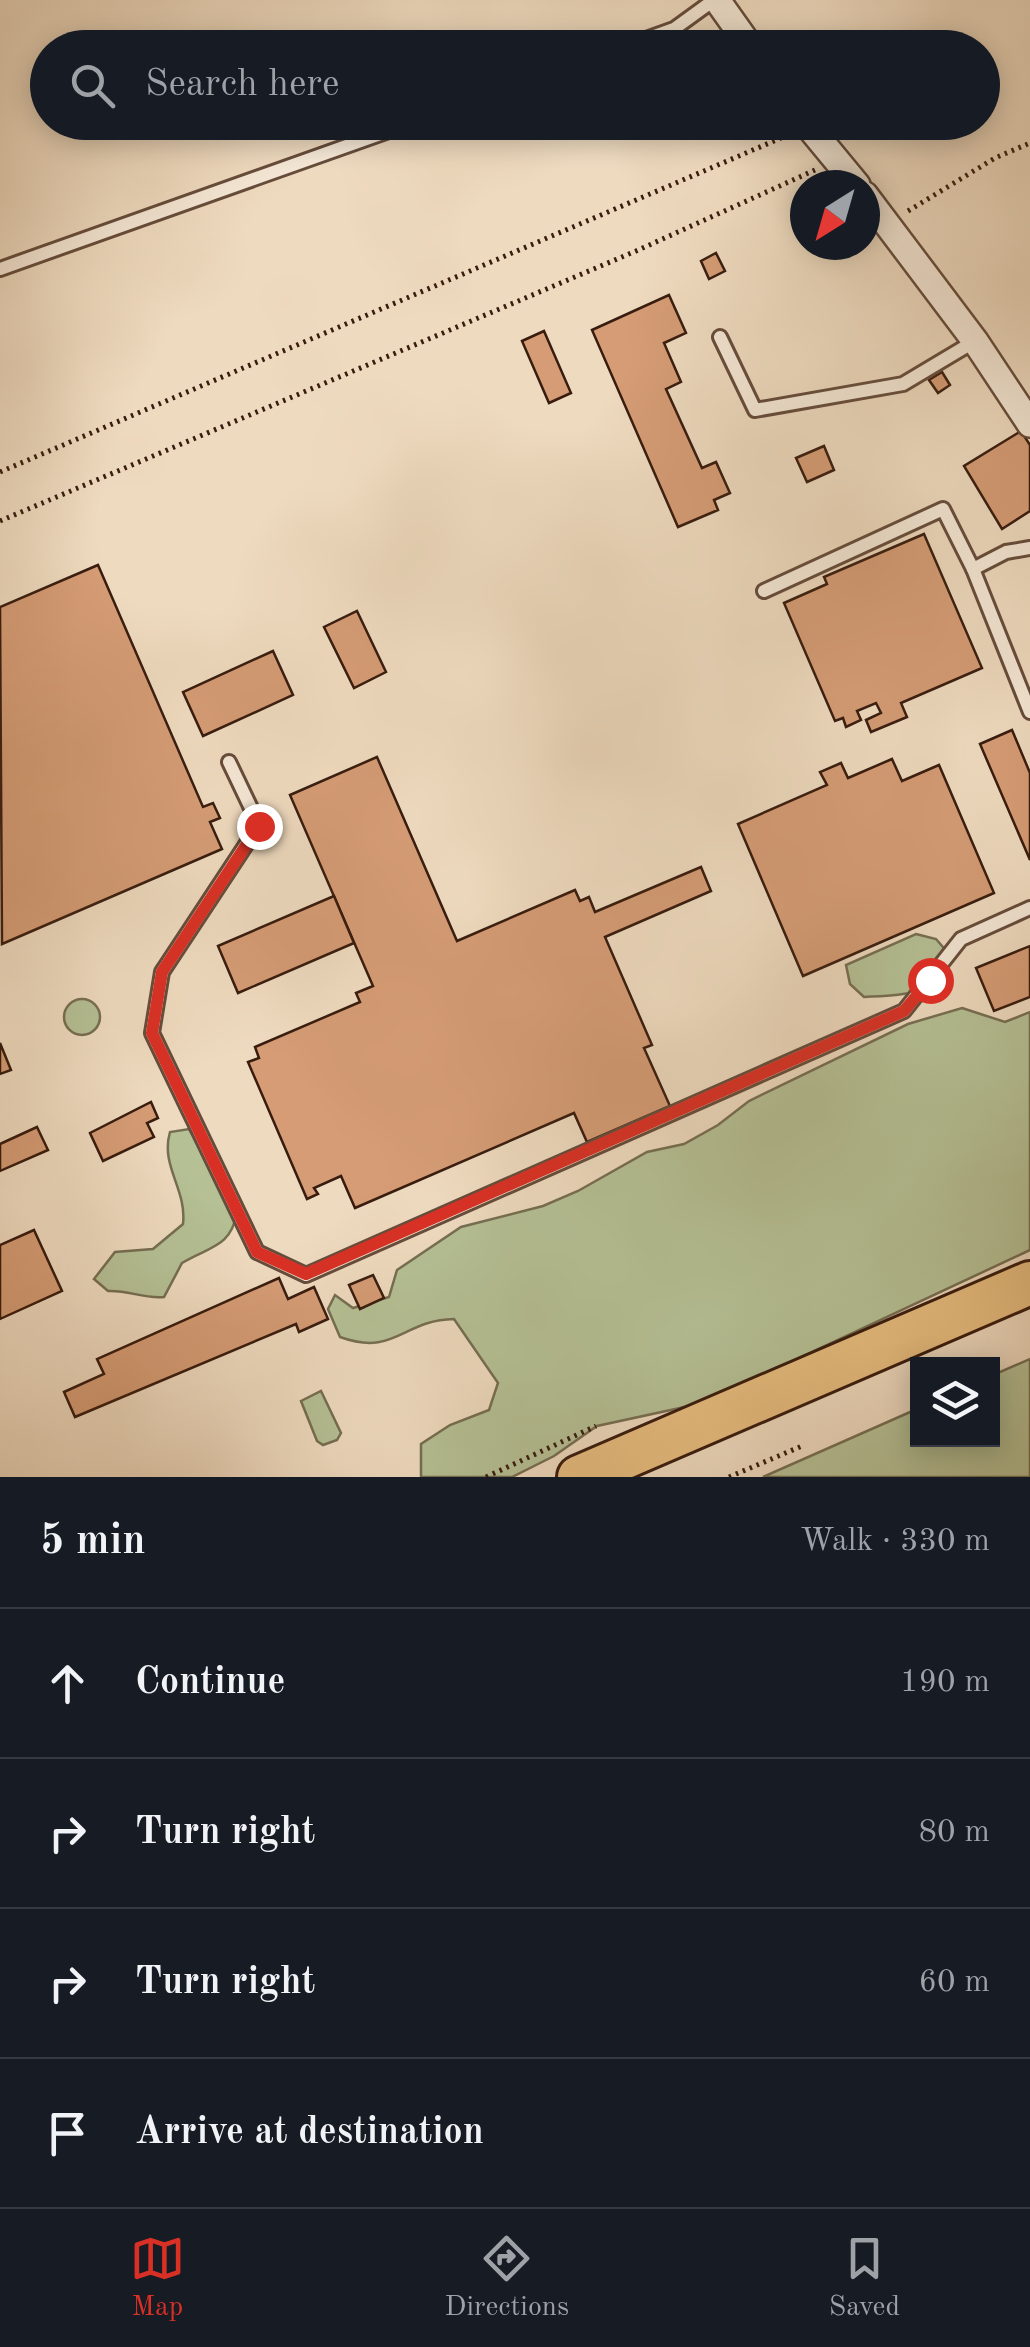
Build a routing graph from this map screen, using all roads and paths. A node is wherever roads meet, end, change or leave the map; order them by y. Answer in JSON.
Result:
{"nodes":[{"id":1,"x":715,"y":0,"type":"edge"},
{"id":2,"x":669,"y":30,"type":"edge"},
{"id":3,"x":738,"y":30,"type":"edge"},
{"id":4,"x":363,"y":140,"type":"edge"},
{"id":5,"x":772,"y":140,"type":"edge"},
{"id":6,"x":819,"y":140,"type":"edge"},
{"id":7,"x":1030,"y":143,"type":"edge"},
{"id":8,"x":836,"y":160,"type":"junction"},
{"id":9,"x":844,"y":170,"type":"edge"},
{"id":10,"x":880,"y":213,"type":"edge"},
{"id":11,"x":888,"y":223,"type":"junction"},
{"id":12,"x":0,"y":268,"type":"edge"},
{"id":13,"x":720,"y":337,"type":"dead end"},
{"id":14,"x":974,"y":341,"type":"junction"},
{"id":15,"x":1030,"y":424,"type":"edge"},
{"id":16,"x":0,"y":472,"type":"edge"},
{"id":17,"x":0,"y":521,"type":"edge"},
{"id":18,"x":1030,"y":548,"type":"edge"},
{"id":19,"x":974,"y":569,"type":"junction"},
{"id":20,"x":764,"y":592,"type":"dead end"},
{"id":21,"x":1030,"y":712,"type":"edge"},
{"id":22,"x":229,"y":762,"type":"dead end"},
{"id":23,"x":1030,"y":908,"type":"edge"},
{"id":24,"x":1030,"y":1284,"type":"edge"},
{"id":25,"x":596,"y":1426,"type":"dead end"},
{"id":26,"x":802,"y":1446,"type":"dead end"},
{"id":27,"x":486,"y":1477,"type":"edge"},
{"id":28,"x":578,"y":1477,"type":"edge"},
{"id":29,"x":728,"y":1477,"type":"edge"}],
"edges":[{"from":1,"to":2,"type":"lane"},
{"from":1,"to":3,"type":"street"},
{"from":4,"to":12,"type":"lane"},
{"from":5,"to":16,"type":"path"},
{"from":6,"to":8,"type":"street"},
{"from":7,"to":11,"type":"path"},
{"from":8,"to":9,"type":"street"},
{"from":8,"to":17,"type":"path"},
{"from":10,"to":11,"type":"street"},
{"from":11,"to":14,"type":"street"},
{"from":13,"to":14,"type":"lane"},
{"from":14,"to":15,"type":"street"},
{"from":18,"to":19,"type":"lane"},
{"from":19,"to":20,"type":"lane"},
{"from":19,"to":21,"type":"lane"},
{"from":22,"to":23,"type":"lane"},
{"from":24,"to":28,"type":"highway"},
{"from":25,"to":27,"type":"path"},
{"from":26,"to":29,"type":"path"}]}
